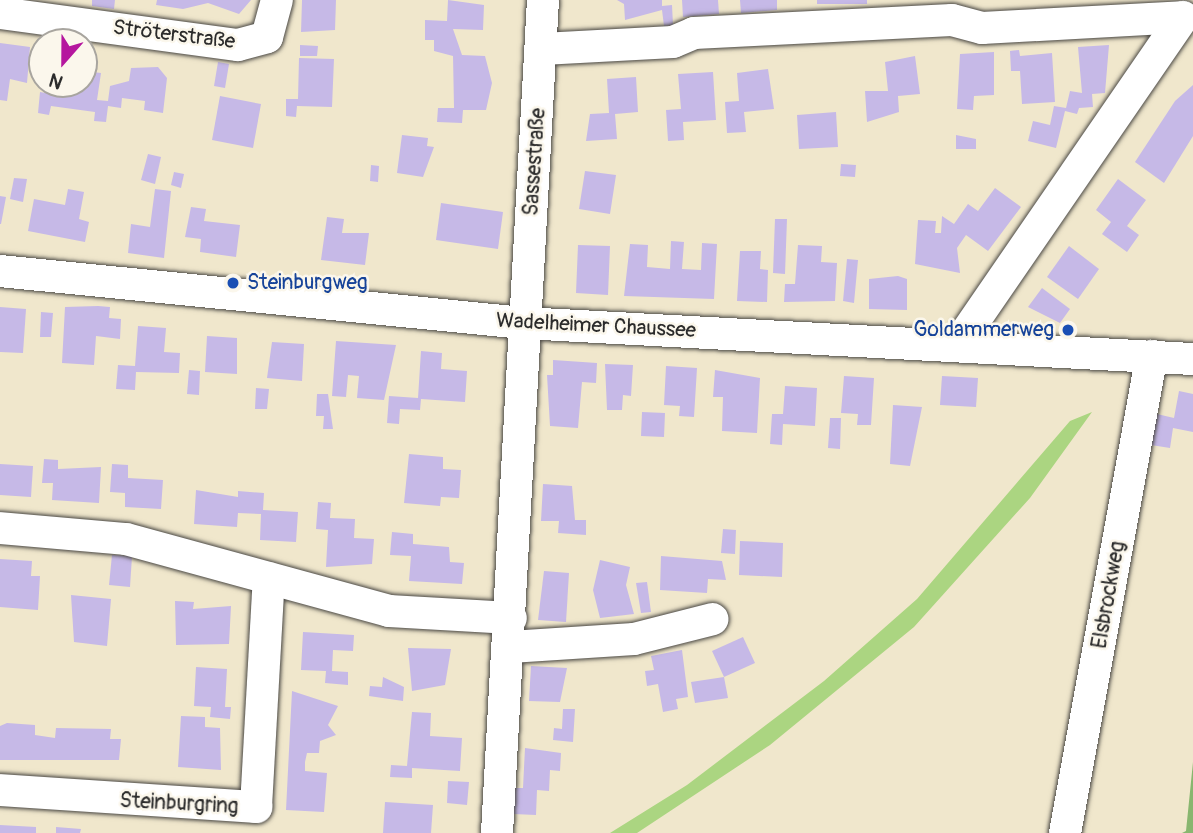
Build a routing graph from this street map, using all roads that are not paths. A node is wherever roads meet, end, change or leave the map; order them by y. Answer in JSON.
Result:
{"nodes":[{"id":1,"x":277,"y":0,"type":"edge"},
{"id":2,"x":543,"y":0,"type":"edge"},
{"id":3,"x":1188,"y":11,"type":"edge"},
{"id":4,"x":0,"y":13,"type":"edge"},
{"id":5,"x":542,"y":49,"type":"junction"},
{"id":6,"x":0,"y":271,"type":"edge"},
{"id":7,"x":523,"y":323,"type":"junction"},
{"id":8,"x":958,"y":344,"type":"junction"},
{"id":9,"x":1152,"y":356,"type":"junction"},
{"id":10,"x":1193,"y":359,"type":"edge"},
{"id":11,"x":0,"y":528,"type":"edge"},
{"id":12,"x":270,"y":578,"type":"junction"},
{"id":13,"x":713,"y":619,"type":"dead end"},
{"id":14,"x":511,"y":632,"type":"junction"},
{"id":15,"x":0,"y":790,"type":"edge"},
{"id":16,"x":497,"y":833,"type":"edge"},
{"id":17,"x":1065,"y":833,"type":"edge"}],
"edges":[{"from":1,"to":4,"type":"street","name":"Ströterstraße"},
{"from":2,"to":5,"type":"street","name":"Sassestraße"},
{"from":3,"to":5,"type":"street"},
{"from":3,"to":8,"type":"street"},
{"from":5,"to":7,"type":"street","name":"Sassestraße"},
{"from":6,"to":7,"type":"street","name":"Wadelheimer Chaussee"},
{"from":7,"to":8,"type":"street","name":"Wadelheimer Chaussee"},
{"from":7,"to":14,"type":"street"},
{"from":8,"to":9,"type":"street","name":"Wadelheimer Chaussee"},
{"from":9,"to":10,"type":"street","name":"Wadelheimer Chaussee"},
{"from":9,"to":17,"type":"street","name":"Elsbrockweg"},
{"from":11,"to":12,"type":"street"},
{"from":12,"to":14,"type":"street"},
{"from":12,"to":15,"type":"street","name":"Steinburgring"},
{"from":13,"to":14,"type":"street"},
{"from":14,"to":16,"type":"street"}]}
